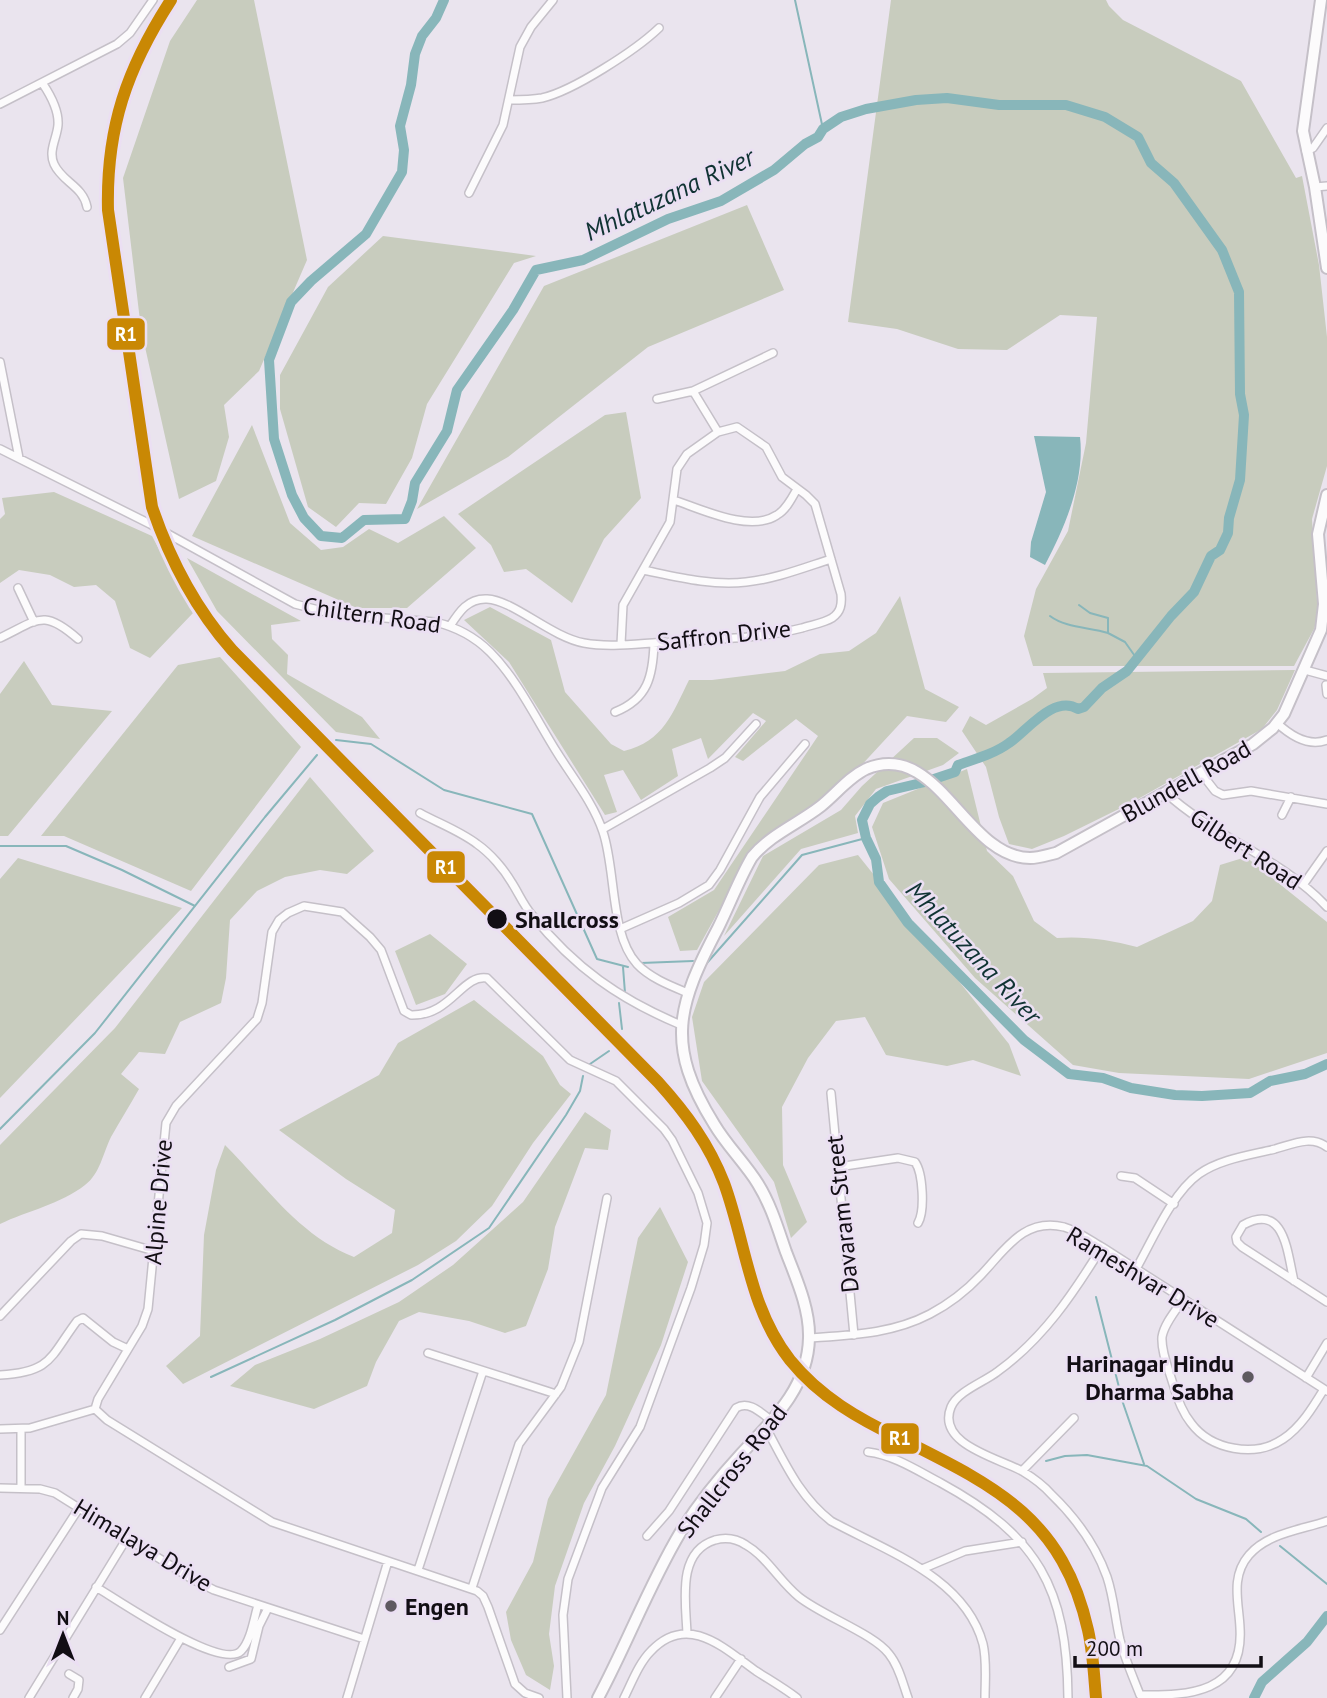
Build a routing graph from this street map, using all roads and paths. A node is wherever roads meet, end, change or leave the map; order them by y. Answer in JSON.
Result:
{"nodes":[{"id":1,"x":554,"y":0,"type":"edge"},
{"id":2,"x":1321,"y":0,"type":"edge"},
{"id":3,"x":150,"y":1,"type":"edge"},
{"id":4,"x":659,"y":29,"type":"dead end"},
{"id":5,"x":43,"y":84,"type":"junction"},
{"id":6,"x":509,"y":100,"type":"junction"},
{"id":7,"x":0,"y":104,"type":"edge"},
{"id":8,"x":1327,"y":128,"type":"edge"},
{"id":9,"x":1306,"y":151,"type":"junction"},
{"id":10,"x":1315,"y":187,"type":"junction"},
{"id":11,"x":1327,"y":187,"type":"edge"},
{"id":12,"x":469,"y":193,"type":"dead end"},
{"id":13,"x":87,"y":207,"type":"dead end"},
{"id":14,"x":1327,"y":268,"type":"edge"},
{"id":15,"x":773,"y":353,"type":"dead end"},
{"id":16,"x":0,"y":362,"type":"edge"},
{"id":17,"x":693,"y":391,"type":"junction"},
{"id":18,"x":657,"y":399,"type":"dead end"},
{"id":19,"x":718,"y":432,"type":"junction"},
{"id":20,"x":0,"y":449,"type":"edge"},
{"id":21,"x":19,"y":458,"type":"junction"},
{"id":22,"x":797,"y":489,"type":"junction"},
{"id":23,"x":1327,"y":495,"type":"edge"},
{"id":24,"x":674,"y":500,"type":"junction"},
{"id":25,"x":831,"y":559,"type":"junction"},
{"id":26,"x":643,"y":570,"type":"junction"},
{"id":27,"x":18,"y":588,"type":"dead end"},
{"id":28,"x":34,"y":622,"type":"junction"},
{"id":29,"x":450,"y":626,"type":"junction"},
{"id":30,"x":1324,"y":630,"type":"edge"},
{"id":31,"x":0,"y":638,"type":"edge"},
{"id":32,"x":78,"y":639,"type":"dead end"},
{"id":33,"x":654,"y":642,"type":"junction"},
{"id":34,"x":621,"y":644,"type":"junction"},
{"id":35,"x":1304,"y":670,"type":"junction"},
{"id":36,"x":1327,"y":676,"type":"edge"},
{"id":37,"x":1326,"y":685,"type":"edge"},
{"id":38,"x":1327,"y":694,"type":"edge"},
{"id":39,"x":615,"y":712,"type":"dead end"},
{"id":40,"x":1277,"y":723,"type":"junction"},
{"id":41,"x":756,"y":724,"type":"dead end"},
{"id":42,"x":1327,"y":740,"type":"edge"},
{"id":43,"x":805,"y":744,"type":"dead end"},
{"id":44,"x":890,"y":765,"type":"joint"},
{"id":45,"x":1201,"y":773,"type":"junction"},
{"id":46,"x":1165,"y":793,"type":"junction"},
{"id":47,"x":1291,"y":797,"type":"junction"},
{"id":48,"x":1327,"y":804,"type":"edge"},
{"id":49,"x":420,"y":813,"type":"dead end"},
{"id":50,"x":1282,"y":816,"type":"dead end"},
{"id":51,"x":603,"y":829,"type":"junction"},
{"id":52,"x":1327,"y":851,"type":"edge"},
{"id":53,"x":1324,"y":862,"type":"edge"},
{"id":54,"x":1303,"y":885,"type":"junction"},
{"id":55,"x":1327,"y":907,"type":"edge"},
{"id":56,"x":620,"y":929,"type":"junction"},
{"id":57,"x":688,"y":993,"type":"junction"},
{"id":58,"x":681,"y":1025,"type":"junction"},
{"id":59,"x":831,"y":1093,"type":"dead end"},
{"id":60,"x":1327,"y":1147,"type":"edge"},
{"id":61,"x":838,"y":1167,"type":"junction"},
{"id":62,"x":1121,"y":1175,"type":"dead end"},
{"id":63,"x":607,"y":1198,"type":"dead end"},
{"id":64,"x":1174,"y":1204,"type":"junction"},
{"id":65,"x":918,"y":1223,"type":"dead end"},
{"id":66,"x":1102,"y":1247,"type":"junction"},
{"id":67,"x":154,"y":1251,"type":"junction"},
{"id":68,"x":1136,"y":1269,"type":"junction"},
{"id":69,"x":1294,"y":1281,"type":"junction"},
{"id":70,"x":1183,"y":1300,"type":"junction"},
{"id":71,"x":1327,"y":1302,"type":"edge"},
{"id":72,"x":0,"y":1316,"type":"edge"},
{"id":73,"x":854,"y":1335,"type":"junction"},
{"id":74,"x":809,"y":1338,"type":"junction"},
{"id":75,"x":1327,"y":1343,"type":"edge"},
{"id":76,"x":128,"y":1349,"type":"junction"},
{"id":77,"x":428,"y":1353,"type":"dead end"},
{"id":78,"x":483,"y":1371,"type":"junction"},
{"id":79,"x":0,"y":1374,"type":"edge"},
{"id":80,"x":1306,"y":1378,"type":"junction"},
{"id":81,"x":1326,"y":1390,"type":"edge"},
{"id":82,"x":556,"y":1394,"type":"junction"},
{"id":83,"x":95,"y":1409,"type":"junction"},
{"id":84,"x":1074,"y":1418,"type":"dead end"},
{"id":85,"x":769,"y":1425,"type":"junction"},
{"id":86,"x":0,"y":1429,"type":"edge"},
{"id":87,"x":21,"y":1430,"type":"junction"},
{"id":88,"x":868,"y":1452,"type":"dead end"},
{"id":89,"x":1022,"y":1471,"type":"junction"},
{"id":90,"x":0,"y":1488,"type":"edge"},
{"id":91,"x":21,"y":1488,"type":"junction"},
{"id":92,"x":79,"y":1508,"type":"junction"},
{"id":93,"x":1327,"y":1521,"type":"edge"},
{"id":94,"x":646,"y":1536,"type":"dead end"},
{"id":95,"x":127,"y":1538,"type":"junction"},
{"id":96,"x":1022,"y":1542,"type":"junction"},
{"id":97,"x":388,"y":1560,"type":"junction"},
{"id":98,"x":922,"y":1569,"type":"junction"},
{"id":99,"x":418,"y":1570,"type":"junction"},
{"id":100,"x":96,"y":1587,"type":"junction"},
{"id":101,"x":472,"y":1588,"type":"junction"},
{"id":102,"x":258,"y":1605,"type":"junction"},
{"id":103,"x":268,"y":1608,"type":"junction"},
{"id":104,"x":0,"y":1630,"type":"edge"},
{"id":105,"x":687,"y":1634,"type":"junction"},
{"id":106,"x":181,"y":1638,"type":"junction"},
{"id":107,"x":364,"y":1639,"type":"junction"},
{"id":108,"x":741,"y":1659,"type":"junction"},
{"id":109,"x":229,"y":1667,"type":"dead end"},
{"id":110,"x":69,"y":1674,"type":"dead end"},
{"id":111,"x":29,"y":1698,"type":"edge"},
{"id":112,"x":73,"y":1698,"type":"edge"},
{"id":113,"x":145,"y":1698,"type":"edge"},
{"id":114,"x":346,"y":1698,"type":"edge"},
{"id":115,"x":539,"y":1698,"type":"edge"},
{"id":116,"x":567,"y":1698,"type":"edge"},
{"id":117,"x":598,"y":1698,"type":"edge"},
{"id":118,"x":624,"y":1698,"type":"edge"},
{"id":119,"x":715,"y":1698,"type":"edge"},
{"id":120,"x":797,"y":1698,"type":"edge"},
{"id":121,"x":908,"y":1698,"type":"edge"},
{"id":122,"x":985,"y":1698,"type":"edge"},
{"id":123,"x":1068,"y":1698,"type":"edge"}],
"edges":[{"from":1,"to":6,"type":"street"},
{"from":2,"to":9,"type":"street"},
{"from":3,"to":5,"type":"street"},
{"from":4,"to":6,"type":"street"},
{"from":5,"to":7,"type":"street"},
{"from":5,"to":13,"type":"street"},
{"from":6,"to":12,"type":"street"},
{"from":8,"to":9,"type":"street"},
{"from":9,"to":10,"type":"street"},
{"from":10,"to":11,"type":"street"},
{"from":10,"to":14,"type":"street"},
{"from":15,"to":17,"type":"street"},
{"from":16,"to":21,"type":"street"},
{"from":17,"to":18,"type":"street"},
{"from":17,"to":19,"type":"street"},
{"from":19,"to":22,"type":"street","name":"Saffron Drive"},
{"from":19,"to":24,"type":"street","name":"Saffron Drive"},
{"from":20,"to":21,"type":"street","name":"Chiltern Road"},
{"from":21,"to":29,"type":"street","name":"Chiltern Road"},
{"from":22,"to":24,"type":"street"},
{"from":22,"to":25,"type":"street","name":"Saffron Drive"},
{"from":23,"to":30,"type":"street","name":"Blundell Road"},
{"from":24,"to":26,"type":"street","name":"Saffron Drive"},
{"from":25,"to":26,"type":"street"},
{"from":25,"to":33,"type":"street","name":"Saffron Drive"},
{"from":26,"to":34,"type":"street","name":"Saffron Drive"},
{"from":27,"to":28,"type":"street"},
{"from":28,"to":31,"type":"street"},
{"from":28,"to":32,"type":"street"},
{"from":29,"to":34,"type":"street","name":"Saffron Drive"},
{"from":29,"to":51,"type":"street","name":"Chiltern Road"},
{"from":30,"to":35,"type":"street","name":"Blundell Road"},
{"from":33,"to":34,"type":"street","name":"Saffron Drive"},
{"from":33,"to":39,"type":"street"},
{"from":35,"to":36,"type":"street"},
{"from":35,"to":40,"type":"street","name":"Blundell Road"},
{"from":37,"to":38,"type":"street"},
{"from":40,"to":42,"type":"street"},
{"from":40,"to":45,"type":"street","name":"Blundell Road"},
{"from":41,"to":51,"type":"street"},
{"from":43,"to":56,"type":"street"},
{"from":44,"to":46,"type":"street","name":"Blundell Road"},
{"from":44,"to":57,"type":"street","name":"Shallcross Road"},
{"from":45,"to":46,"type":"street","name":"Blundell Road"},
{"from":45,"to":47,"type":"street"},
{"from":46,"to":54,"type":"street","name":"Gilbert Road"},
{"from":47,"to":48,"type":"street"},
{"from":47,"to":50,"type":"street"},
{"from":49,"to":58,"type":"street"},
{"from":51,"to":56,"type":"street","name":"Chiltern Road"},
{"from":52,"to":53,"type":"street"},
{"from":53,"to":54,"type":"street"},
{"from":54,"to":55,"type":"street","name":"Gilbert Road"},
{"from":56,"to":57,"type":"street","name":"Chiltern Road"},
{"from":57,"to":58,"type":"street","name":"Shallcross Road"},
{"from":58,"to":74,"type":"street","name":"Shallcross Road"},
{"from":59,"to":61,"type":"street","name":"Davaram Street"},
{"from":60,"to":64,"type":"street"},
{"from":61,"to":65,"type":"street"},
{"from":61,"to":73,"type":"street","name":"Davaram Street"},
{"from":62,"to":64,"type":"street"},
{"from":63,"to":82,"type":"street"},
{"from":64,"to":68,"type":"street"},
{"from":66,"to":68,"type":"street","name":"Rameshvar Drive"},
{"from":66,"to":73,"type":"street","name":"Rameshvar Drive"},
{"from":66,"to":89,"type":"street"},
{"from":67,"to":72,"type":"street"},
{"from":67,"to":76,"type":"street","name":"Alpine Drive"},
{"from":67,"to":116,"type":"street","name":"Alpine Drive"},
{"from":68,"to":70,"type":"street","name":"Rameshvar Drive"},
{"from":69,"to":69,"type":"street"},
{"from":69,"to":71,"type":"street"},
{"from":70,"to":80,"type":"street","name":"Rameshvar Drive"},
{"from":70,"to":81,"type":"street"},
{"from":73,"to":74,"type":"street","name":"Rameshvar Drive"},
{"from":74,"to":85,"type":"street","name":"Shallcross Road"},
{"from":75,"to":80,"type":"street"},
{"from":76,"to":79,"type":"street"},
{"from":76,"to":83,"type":"street","name":"Alpine Drive"},
{"from":77,"to":78,"type":"street"},
{"from":78,"to":82,"type":"street"},
{"from":78,"to":99,"type":"street"},
{"from":80,"to":81,"type":"street","name":"Rameshvar Drive"},
{"from":82,"to":101,"type":"street"},
{"from":83,"to":87,"type":"street"},
{"from":83,"to":97,"type":"street"},
{"from":84,"to":89,"type":"street"},
{"from":85,"to":94,"type":"street"},
{"from":85,"to":98,"type":"street"},
{"from":85,"to":117,"type":"street","name":"Shallcross Road"},
{"from":86,"to":87,"type":"street"},
{"from":87,"to":91,"type":"street"},
{"from":88,"to":96,"type":"street"},
{"from":89,"to":93,"type":"street"},
{"from":90,"to":91,"type":"street","name":"Himalaya Drive"},
{"from":91,"to":92,"type":"street","name":"Himalaya Drive"},
{"from":92,"to":95,"type":"street","name":"Himalaya Drive"},
{"from":92,"to":104,"type":"street"},
{"from":95,"to":100,"type":"street"},
{"from":95,"to":102,"type":"street","name":"Himalaya Drive"},
{"from":96,"to":98,"type":"street"},
{"from":96,"to":123,"type":"street"},
{"from":97,"to":99,"type":"street"},
{"from":97,"to":107,"type":"street"},
{"from":98,"to":122,"type":"street"},
{"from":99,"to":101,"type":"street"},
{"from":100,"to":106,"type":"street"},
{"from":100,"to":111,"type":"street"},
{"from":101,"to":115,"type":"street"},
{"from":102,"to":103,"type":"street","name":"Himalaya Drive"},
{"from":102,"to":106,"type":"street"},
{"from":103,"to":107,"type":"street","name":"Himalaya Drive"},
{"from":103,"to":109,"type":"street"},
{"from":105,"to":108,"type":"street"},
{"from":105,"to":118,"type":"street"},
{"from":105,"to":121,"type":"street"},
{"from":106,"to":113,"type":"street"},
{"from":107,"to":114,"type":"street"},
{"from":108,"to":119,"type":"street"},
{"from":108,"to":120,"type":"street"},
{"from":110,"to":112,"type":"street"}]}
